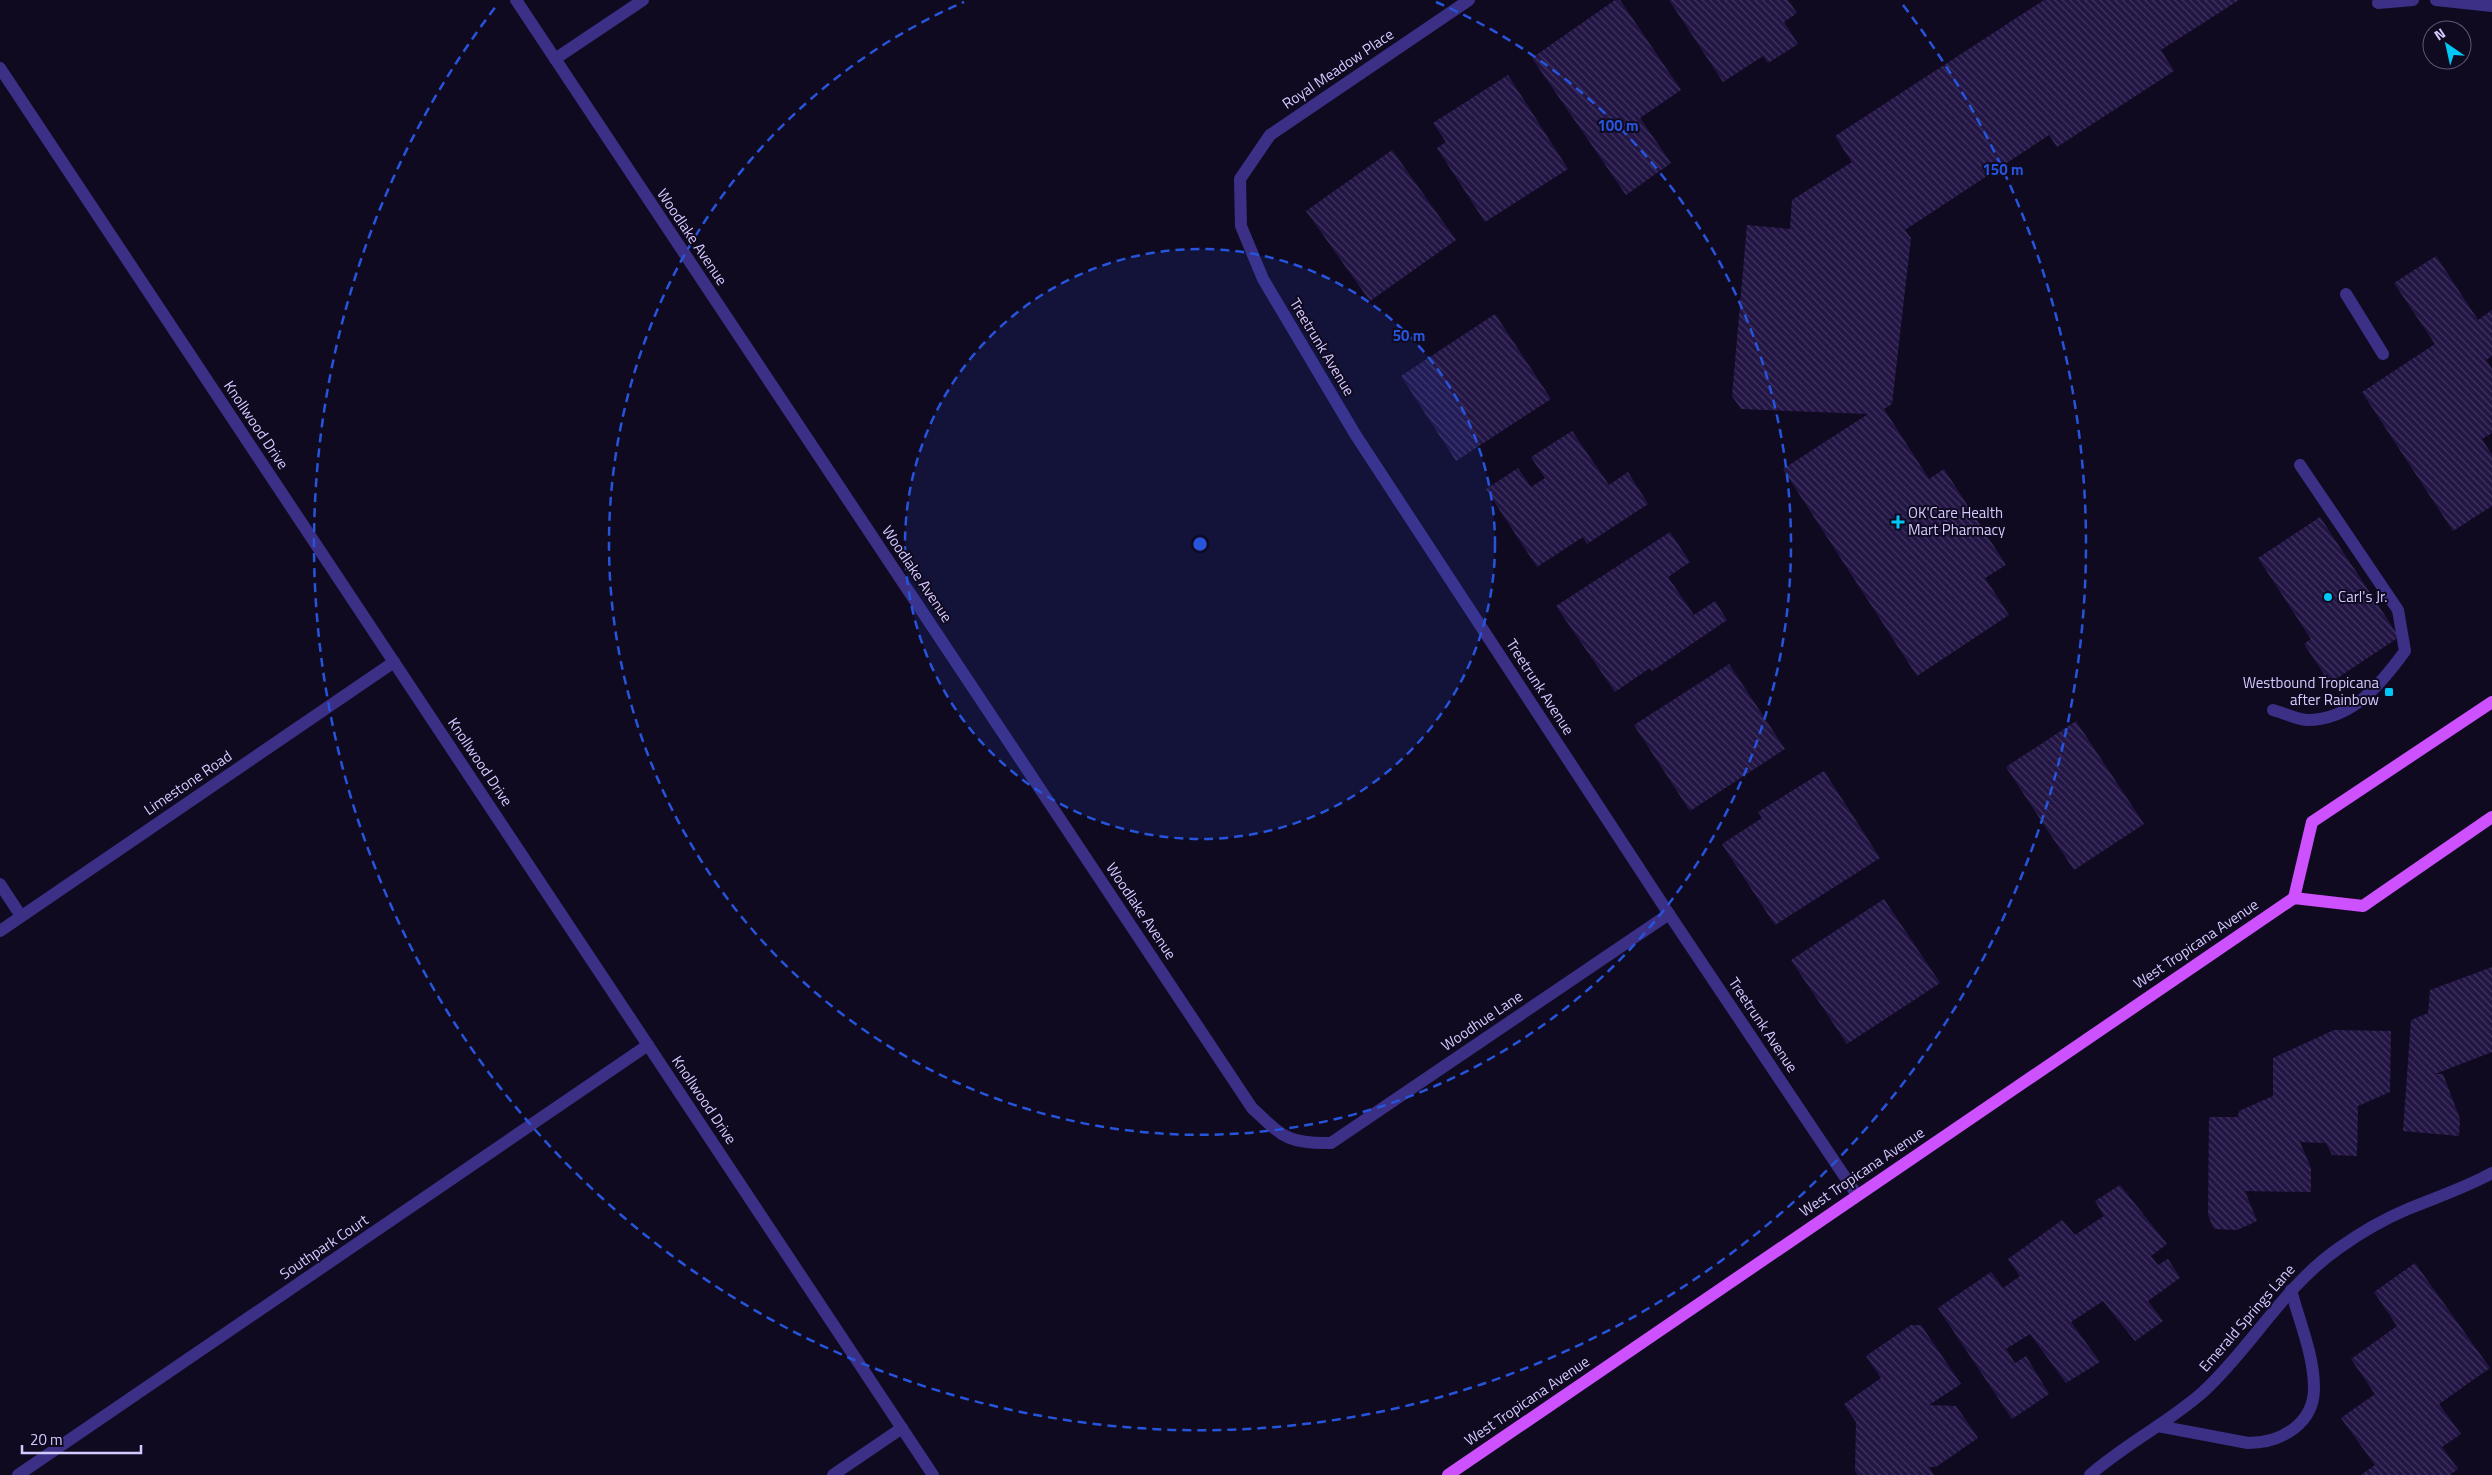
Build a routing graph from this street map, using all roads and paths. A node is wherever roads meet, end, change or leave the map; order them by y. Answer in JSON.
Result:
{"nodes":[{"id":1,"x":516,"y":0,"type":"edge"},
{"id":2,"x":643,"y":0,"type":"edge"},
{"id":3,"x":1469,"y":0,"type":"edge"},
{"id":4,"x":2380,"y":0,"type":"edge"},
{"id":5,"x":2413,"y":0,"type":"edge"},
{"id":6,"x":2436,"y":0,"type":"edge"},
{"id":7,"x":2492,"y":6,"type":"edge"},
{"id":8,"x":555,"y":59,"type":"junction"},
{"id":9,"x":0,"y":68,"type":"edge"},
{"id":10,"x":1240,"y":179,"type":"joint"},
{"id":11,"x":2346,"y":294,"type":"dead end"},
{"id":12,"x":2383,"y":354,"type":"dead end"},
{"id":13,"x":2300,"y":465,"type":"dead end"},
{"id":14,"x":394,"y":662,"type":"junction"},
{"id":15,"x":2492,"y":702,"type":"edge"},
{"id":16,"x":2273,"y":710,"type":"dead end"},
{"id":17,"x":2492,"y":817,"type":"edge"},
{"id":18,"x":0,"y":884,"type":"edge"},
{"id":19,"x":2294,"y":898,"type":"junction"},
{"id":20,"x":1669,"y":914,"type":"junction"},
{"id":21,"x":22,"y":916,"type":"junction"},
{"id":22,"x":0,"y":931,"type":"edge"},
{"id":23,"x":648,"y":1045,"type":"junction"},
{"id":24,"x":1309,"y":1144,"type":"joint"},
{"id":25,"x":2492,"y":1173,"type":"edge"},
{"id":26,"x":1857,"y":1195,"type":"junction"},
{"id":27,"x":2291,"y":1290,"type":"junction"},
{"id":28,"x":2158,"y":1426,"type":"junction"},
{"id":29,"x":902,"y":1428,"type":"junction"},
{"id":30,"x":18,"y":1475,"type":"edge"},
{"id":31,"x":833,"y":1475,"type":"edge"},
{"id":32,"x":933,"y":1475,"type":"edge"},
{"id":33,"x":1448,"y":1475,"type":"edge"},
{"id":34,"x":2090,"y":1475,"type":"edge"}],
"edges":[{"from":1,"to":8,"type":"street","name":"Woodlake Avenue"},
{"from":2,"to":8,"type":"street"},
{"from":3,"to":10,"type":"street","name":"Royal Meadow Place"},
{"from":4,"to":5,"type":"street"},
{"from":6,"to":7,"type":"street"},
{"from":8,"to":24,"type":"street","name":"Woodlake Avenue"},
{"from":9,"to":14,"type":"street","name":"Knollwood Drive"},
{"from":10,"to":20,"type":"street","name":"Treetrunk Avenue"},
{"from":11,"to":12,"type":"street"},
{"from":13,"to":16,"type":"street"},
{"from":14,"to":21,"type":"street","name":"Limestone Road"},
{"from":14,"to":23,"type":"street","name":"Knollwood Drive"},
{"from":15,"to":19,"type":"main road"},
{"from":17,"to":19,"type":"main road"},
{"from":18,"to":21,"type":"street"},
{"from":19,"to":26,"type":"main road","name":"West Tropicana Avenue"},
{"from":20,"to":24,"type":"street","name":"Woodhue Lane"},
{"from":20,"to":26,"type":"street","name":"Treetrunk Avenue"},
{"from":21,"to":22,"type":"street","name":"Limestone Road"},
{"from":23,"to":29,"type":"street","name":"Knollwood Drive"},
{"from":23,"to":30,"type":"street","name":"Southpark Court"},
{"from":25,"to":27,"type":"street","name":"Emerald Springs Lane"},
{"from":26,"to":33,"type":"main road","name":"West Tropicana Avenue"},
{"from":27,"to":28,"type":"street","name":"Emerald Springs Lane"},
{"from":27,"to":28,"type":"street"},
{"from":28,"to":34,"type":"street","name":"Emerald Springs Lane"},
{"from":29,"to":31,"type":"street"},
{"from":29,"to":32,"type":"street","name":"Knollwood Drive"}]}
